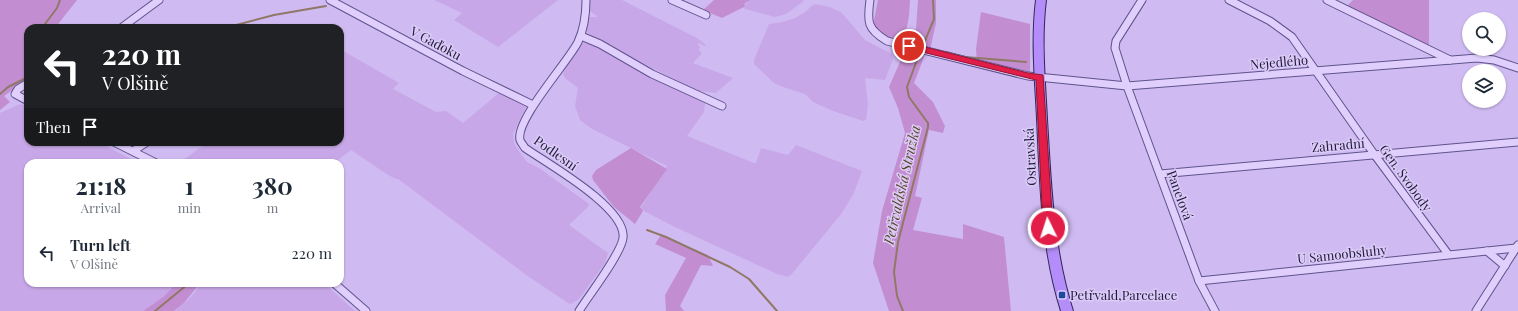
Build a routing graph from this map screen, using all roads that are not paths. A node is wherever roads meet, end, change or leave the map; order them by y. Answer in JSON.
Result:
{"nodes":[{"id":1,"x":159,"y":0,"type":"edge"},
{"id":2,"x":330,"y":0,"type":"edge"},
{"id":3,"x":586,"y":0,"type":"edge"},
{"id":4,"x":672,"y":0,"type":"edge"},
{"id":5,"x":870,"y":0,"type":"edge"},
{"id":6,"x":1041,"y":0,"type":"edge"},
{"id":7,"x":1142,"y":0,"type":"edge"},
{"id":8,"x":1229,"y":0,"type":"edge"},
{"id":9,"x":1327,"y":0,"type":"edge"},
{"id":10,"x":706,"y":15,"type":"dead end"},
{"id":11,"x":126,"y":24,"type":"edge"},
{"id":12,"x":581,"y":36,"type":"junction"},
{"id":13,"x":1450,"y":60,"type":"junction"},
{"id":14,"x":1518,"y":68,"type":"edge"},
{"id":15,"x":1315,"y":71,"type":"junction"},
{"id":16,"x":1040,"y":77,"type":"junction"},
{"id":17,"x":24,"y":85,"type":"edge"},
{"id":18,"x":1128,"y":86,"type":"junction"},
{"id":19,"x":24,"y":99,"type":"edge"},
{"id":20,"x":533,"y":105,"type":"junction"},
{"id":21,"x":722,"y":106,"type":"dead end"},
{"id":22,"x":1518,"y":142,"type":"edge"},
{"id":23,"x":122,"y":146,"type":"edge"},
{"id":24,"x":141,"y":146,"type":"edge"},
{"id":25,"x":133,"y":151,"type":"junction"},
{"id":26,"x":1374,"y":154,"type":"junction"},
{"id":27,"x":148,"y":159,"type":"edge"},
{"id":28,"x":1160,"y":174,"type":"junction"},
{"id":29,"x":1517,"y":246,"type":"edge"},
{"id":30,"x":1487,"y":251,"type":"junction"},
{"id":31,"x":1448,"y":254,"type":"junction"},
{"id":32,"x":1505,"y":266,"type":"junction"},
{"id":33,"x":1199,"y":281,"type":"junction"},
{"id":34,"x":339,"y":287,"type":"edge"},
{"id":35,"x":366,"y":311,"type":"edge"},
{"id":36,"x":579,"y":311,"type":"edge"},
{"id":37,"x":1067,"y":311,"type":"edge"},
{"id":38,"x":1214,"y":311,"type":"edge"},
{"id":39,"x":1476,"y":311,"type":"edge"}],
"edges":[{"from":1,"to":11,"type":"street"},
{"from":2,"to":20,"type":"street","name":"V Gaďoku"},
{"from":3,"to":12,"type":"street","name":"Podlesní"},
{"from":4,"to":10,"type":"street"},
{"from":5,"to":16,"type":"street","name":"Nejedlého"},
{"from":6,"to":16,"type":"main road","name":"Ostravská"},
{"from":7,"to":18,"type":"street","name":"Panelová"},
{"from":8,"to":15,"type":"street","name":"Gen. Svobody"},
{"from":9,"to":13,"type":"street"},
{"from":12,"to":20,"type":"street","name":"Podlesní"},
{"from":12,"to":21,"type":"street"},
{"from":13,"to":14,"type":"street","name":"Nejedlého"},
{"from":13,"to":15,"type":"street","name":"Nejedlého"},
{"from":15,"to":18,"type":"street","name":"Nejedlého"},
{"from":15,"to":26,"type":"street","name":"Gen. Svobody"},
{"from":16,"to":18,"type":"street","name":"Nejedlého"},
{"from":16,"to":37,"type":"main road","name":"Ostravská"},
{"from":17,"to":19,"type":"street"},
{"from":18,"to":28,"type":"street","name":"Panelová"},
{"from":20,"to":36,"type":"street","name":"Podlesní"},
{"from":22,"to":26,"type":"street","name":"Zahradní"},
{"from":23,"to":25,"type":"street"},
{"from":24,"to":25,"type":"street"},
{"from":25,"to":27,"type":"street"},
{"from":26,"to":28,"type":"street","name":"Zahradní"},
{"from":26,"to":31,"type":"street","name":"Gen. Svobody"},
{"from":28,"to":33,"type":"street","name":"Panelová"},
{"from":29,"to":30,"type":"street","name":"U Samoobsluhy"},
{"from":29,"to":32,"type":"street"},
{"from":30,"to":31,"type":"street","name":"U Samoobsluhy"},
{"from":30,"to":32,"type":"street"},
{"from":31,"to":33,"type":"street","name":"U Samoobsluhy"},
{"from":32,"to":39,"type":"street"},
{"from":33,"to":38,"type":"street","name":"Panelová"},
{"from":34,"to":35,"type":"street"}]}
